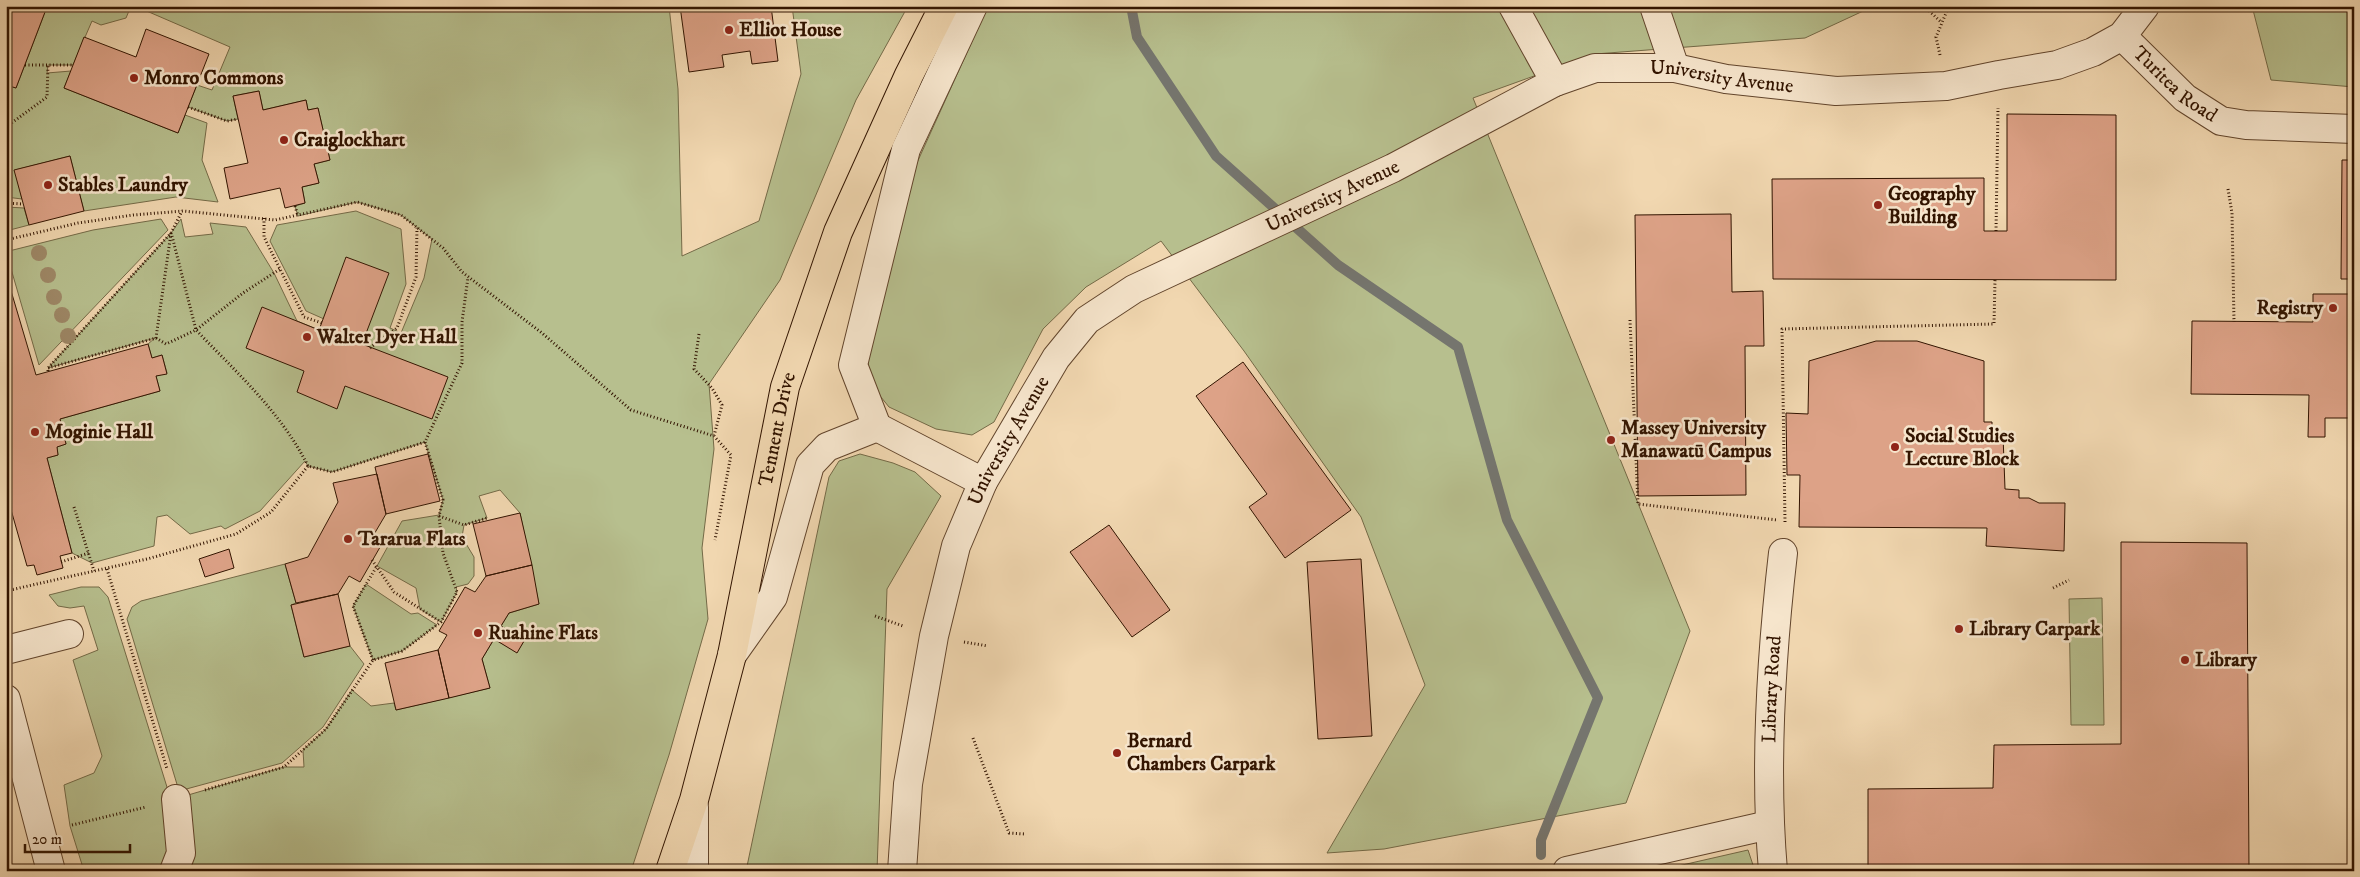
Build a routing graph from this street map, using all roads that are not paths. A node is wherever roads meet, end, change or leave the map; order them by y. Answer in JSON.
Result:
{"nodes":[{"id":1,"x":944,"y":6,"type":"edge"},
{"id":2,"x":973,"y":6,"type":"edge"},
{"id":3,"x":1513,"y":6,"type":"edge"},
{"id":4,"x":1654,"y":6,"type":"edge"},
{"id":5,"x":2145,"y":6,"type":"edge"},
{"id":6,"x":2122,"y":36,"type":"junction"},
{"id":7,"x":1675,"y":68,"type":"junction"},
{"id":8,"x":1556,"y":82,"type":"junction"},
{"id":9,"x":2354,"y":129,"type":"edge"},
{"id":10,"x":877,"y":427,"type":"junction"},
{"id":11,"x":983,"y":482,"type":"junction"},
{"id":12,"x":1783,"y":553,"type":"road end"},
{"id":13,"x":69,"y":634,"type":"dead end"},
{"id":14,"x":6,"y":650,"type":"edge"},
{"id":15,"x":732,"y":655,"type":"junction"},
{"id":16,"x":6,"y":699,"type":"edge"},
{"id":17,"x":176,"y":799,"type":"road end"},
{"id":18,"x":694,"y":800,"type":"junction"},
{"id":19,"x":1769,"y":825,"type":"junction"},
{"id":20,"x":51,"y":871,"type":"edge"},
{"id":21,"x":174,"y":871,"type":"edge"},
{"id":22,"x":670,"y":871,"type":"edge"},
{"id":23,"x":694,"y":871,"type":"edge"},
{"id":24,"x":902,"y":871,"type":"edge"},
{"id":25,"x":1567,"y":871,"type":"edge"},
{"id":26,"x":1773,"y":871,"type":"edge"}],
"edges":[{"from":1,"to":15,"type":"main road","name":"Tennent Drive"},
{"from":2,"to":10,"type":"street"},
{"from":3,"to":8,"type":"street"},
{"from":4,"to":7,"type":"street"},
{"from":5,"to":6,"type":"street","name":"University Avenue"},
{"from":6,"to":7,"type":"street","name":"University Avenue"},
{"from":6,"to":9,"type":"street","name":"Turitea Road"},
{"from":7,"to":8,"type":"street","name":"University Avenue"},
{"from":8,"to":11,"type":"street","name":"University Avenue"},
{"from":10,"to":11,"type":"street"},
{"from":10,"to":15,"type":"street"},
{"from":11,"to":24,"type":"street","name":"University Avenue"},
{"from":12,"to":19,"type":"street","name":"Library Road"},
{"from":13,"to":14,"type":"street"},
{"from":15,"to":18,"type":"main road","name":"Tennent Drive"},
{"from":16,"to":20,"type":"street"},
{"from":17,"to":21,"type":"street"},
{"from":18,"to":22,"type":"main road","name":"Tennent Drive"},
{"from":18,"to":23,"type":"street"},
{"from":19,"to":25,"type":"street"},
{"from":19,"to":26,"type":"street","name":"Library Road"}]}
